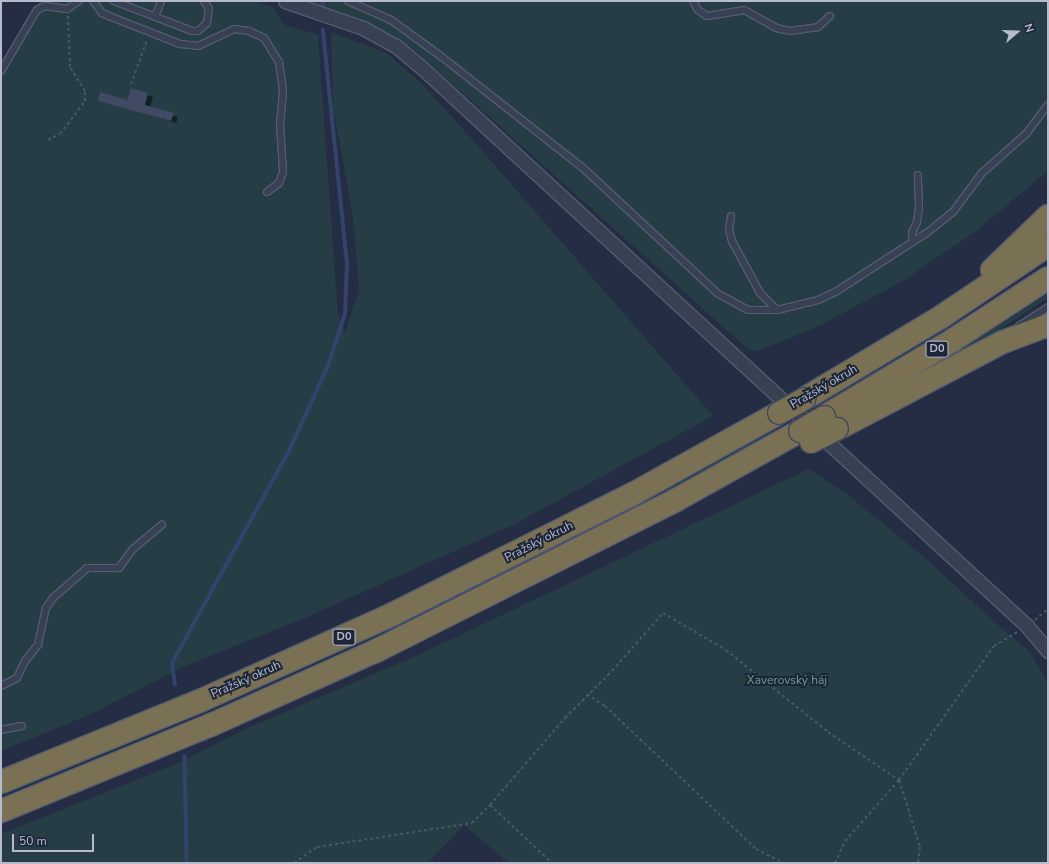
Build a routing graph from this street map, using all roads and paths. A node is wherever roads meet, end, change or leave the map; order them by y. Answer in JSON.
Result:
{"nodes":[{"id":1,"x":79,"y":1,"type":"edge"},
{"id":2,"x":92,"y":1,"type":"edge"},
{"id":3,"x":114,"y":1,"type":"edge"},
{"id":4,"x":161,"y":1,"type":"edge"},
{"id":5,"x":204,"y":1,"type":"edge"},
{"id":6,"x":285,"y":1,"type":"edge"},
{"id":7,"x":348,"y":1,"type":"edge"},
{"id":8,"x":693,"y":1,"type":"edge"},
{"id":9,"x":67,"y":9,"type":"junction"},
{"id":10,"x":830,"y":16,"type":"dead end"},
{"id":11,"x":155,"y":18,"type":"junction"},
{"id":12,"x":150,"y":32,"type":"junction"},
{"id":13,"x":1,"y":71,"type":"edge"},
{"id":14,"x":131,"y":84,"type":"dead end"},
{"id":15,"x":1048,"y":105,"type":"edge"},
{"id":16,"x":48,"y":140,"type":"dead end"},
{"id":17,"x":918,"y":175,"type":"dead end"},
{"id":18,"x":267,"y":192,"type":"dead end"},
{"id":19,"x":731,"y":216,"type":"dead end"},
{"id":20,"x":1048,"y":216,"type":"edge"},
{"id":21,"x":913,"y":242,"type":"junction"},
{"id":22,"x":1048,"y":245,"type":"edge"},
{"id":23,"x":1048,"y":278,"type":"edge"},
{"id":24,"x":1048,"y":307,"type":"edge"},
{"id":25,"x":777,"y":310,"type":"junction"},
{"id":26,"x":941,"y":317,"type":"junction"},
{"id":27,"x":1048,"y":325,"type":"edge"},
{"id":28,"x":831,"y":423,"type":"junction"},
{"id":29,"x":162,"y":525,"type":"dead end"},
{"id":30,"x":1048,"y":609,"type":"edge"},
{"id":31,"x":1027,"y":626,"type":"junction"},
{"id":32,"x":1048,"y":651,"type":"edge"},
{"id":33,"x":1,"y":686,"type":"edge"},
{"id":34,"x":587,"y":694,"type":"junction"},
{"id":35,"x":22,"y":726,"type":"dead end"},
{"id":36,"x":1,"y":730,"type":"edge"},
{"id":37,"x":899,"y":780,"type":"junction"},
{"id":38,"x":1,"y":782,"type":"edge"},
{"id":39,"x":490,"y":805,"type":"junction"},
{"id":40,"x":1,"y":811,"type":"edge"},
{"id":41,"x":294,"y":863,"type":"edge"},
{"id":42,"x":552,"y":863,"type":"edge"},
{"id":43,"x":783,"y":863,"type":"edge"},
{"id":44,"x":835,"y":863,"type":"edge"},
{"id":45,"x":918,"y":863,"type":"edge"}],
"edges":[{"from":1,"to":9,"type":"lane"},
{"from":2,"to":12,"type":"lane"},
{"from":3,"to":11,"type":"lane"},
{"from":4,"to":11,"type":"lane"},
{"from":5,"to":11,"type":"lane"},
{"from":6,"to":31,"type":"street"},
{"from":7,"to":25,"type":"lane"},
{"from":8,"to":10,"type":"lane"},
{"from":9,"to":13,"type":"lane"},
{"from":9,"to":16,"type":"path"},
{"from":12,"to":14,"type":"path"},
{"from":12,"to":18,"type":"lane"},
{"from":15,"to":21,"type":"lane"},
{"from":17,"to":21,"type":"lane"},
{"from":19,"to":25,"type":"lane"},
{"from":20,"to":26,"type":"highway"},
{"from":21,"to":25,"type":"lane"},
{"from":22,"to":26,"type":"highway","name":"Pražský okruh","number":"D0"},
{"from":23,"to":28,"type":"highway","name":"Pražský okruh","number":"D0"},
{"from":24,"to":28,"type":"lane"},
{"from":26,"to":38,"type":"highway","name":"Pražský okruh","number":"D0","bridge":true},
{"from":27,"to":28,"type":"highway"},
{"from":28,"to":40,"type":"highway","name":"Pražský okruh","number":"D0","bridge":true},
{"from":29,"to":33,"type":"lane"},
{"from":30,"to":31,"type":"path"},
{"from":31,"to":32,"type":"street"},
{"from":31,"to":37,"type":"path"},
{"from":34,"to":37,"type":"path"},
{"from":34,"to":39,"type":"path"},
{"from":34,"to":43,"type":"path"},
{"from":35,"to":36,"type":"lane"},
{"from":37,"to":44,"type":"path"},
{"from":37,"to":45,"type":"path"},
{"from":39,"to":41,"type":"path"},
{"from":39,"to":42,"type":"path"}]}
